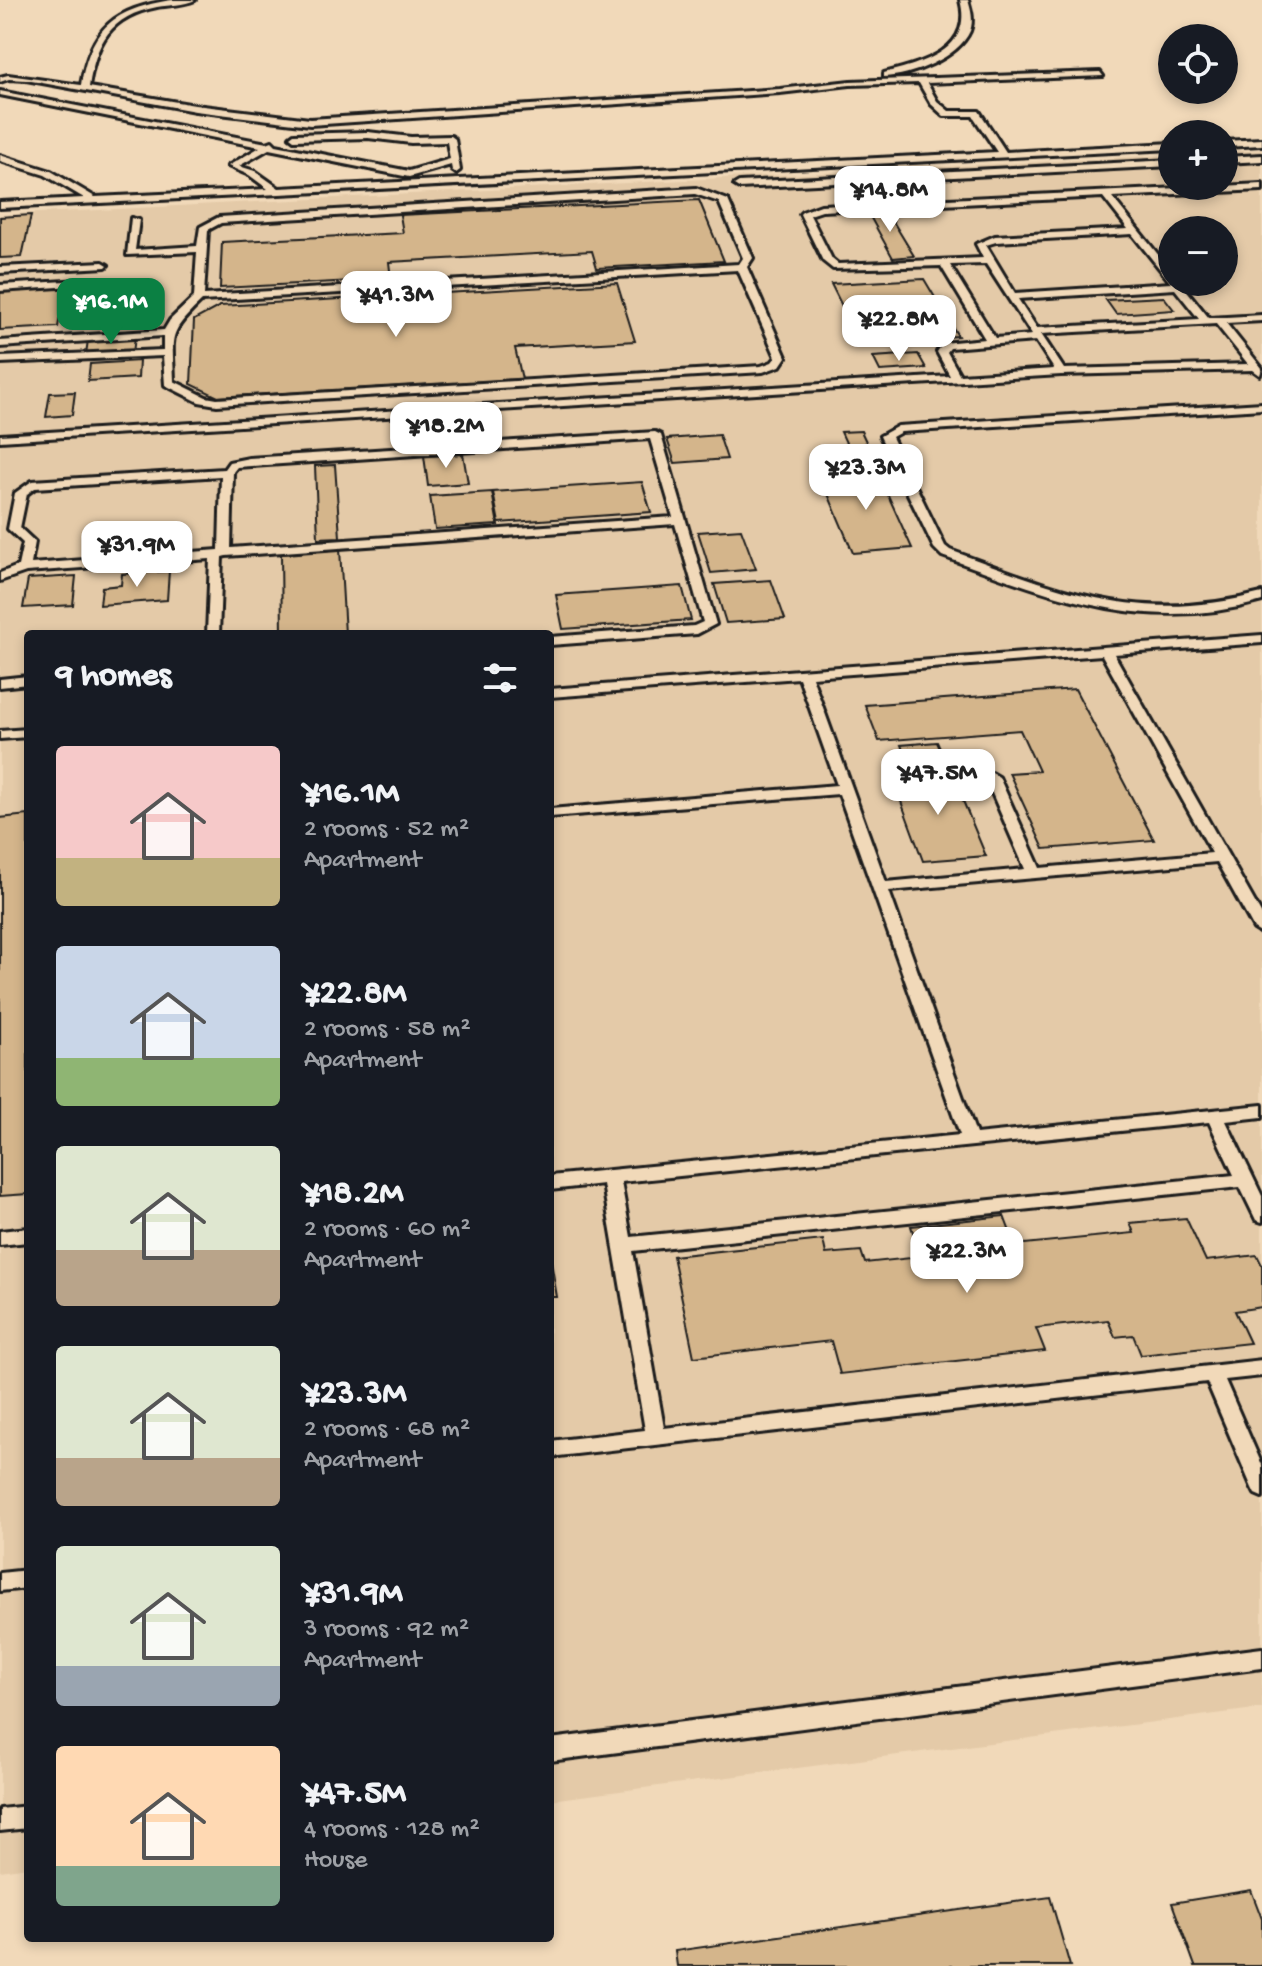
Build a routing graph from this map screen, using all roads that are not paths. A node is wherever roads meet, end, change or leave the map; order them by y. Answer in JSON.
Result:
{"nodes":[{"id":1,"x":191,"y":0,"type":"edge"},
{"id":2,"x":964,"y":0,"type":"edge"},
{"id":3,"x":1100,"y":74,"type":"dead end"},
{"id":4,"x":0,"y":80,"type":"edge"},
{"id":5,"x":922,"y":81,"type":"junction"},
{"id":6,"x":850,"y":83,"type":"junction"},
{"id":7,"x":85,"y":88,"type":"junction"},
{"id":8,"x":0,"y":93,"type":"edge"},
{"id":9,"x":310,"y":122,"type":"junction"},
{"id":10,"x":294,"y":137,"type":"junction"},
{"id":11,"x":1262,"y":142,"type":"edge"},
{"id":12,"x":1238,"y":143,"type":"edge"},
{"id":13,"x":268,"y":146,"type":"junction"},
{"id":14,"x":1158,"y":147,"type":"edge"},
{"id":15,"x":1004,"y":156,"type":"junction"},
{"id":16,"x":0,"y":158,"type":"edge"},
{"id":17,"x":327,"y":158,"type":"junction"},
{"id":18,"x":1262,"y":158,"type":"edge"},
{"id":19,"x":1238,"y":159,"type":"edge"},
{"id":20,"x":454,"y":161,"type":"junction"},
{"id":21,"x":1158,"y":164,"type":"edge"},
{"id":22,"x":255,"y":178,"type":"junction"},
{"id":23,"x":459,"y":183,"type":"junction"},
{"id":24,"x":739,"y":185,"type":"dead end"},
{"id":25,"x":1262,"y":187,"type":"edge"},
{"id":26,"x":343,"y":189,"type":"junction"},
{"id":27,"x":278,"y":192,"type":"junction"},
{"id":28,"x":238,"y":193,"type":"junction"},
{"id":29,"x":1106,"y":195,"type":"junction"},
{"id":30,"x":91,"y":199,"type":"junction"},
{"id":31,"x":0,"y":205,"type":"edge"},
{"id":32,"x":134,"y":220,"type":"dead end"},
{"id":33,"x":1134,"y":231,"type":"junction"},
{"id":34,"x":202,"y":249,"type":"junction"},
{"id":35,"x":989,"y":261,"type":"junction"},
{"id":36,"x":1158,"y":261,"type":"edge"},
{"id":37,"x":944,"y":263,"type":"junction"},
{"id":38,"x":103,"y":265,"type":"dead end"},
{"id":39,"x":742,"y":267,"type":"junction"},
{"id":40,"x":0,"y":270,"type":"edge"},
{"id":41,"x":99,"y":282,"type":"dead end"},
{"id":42,"x":1158,"y":283,"type":"edge"},
{"id":43,"x":0,"y":288,"type":"edge"},
{"id":44,"x":1011,"y":296,"type":"junction"},
{"id":45,"x":1189,"y":296,"type":"edge"},
{"id":46,"x":199,"y":298,"type":"junction"},
{"id":47,"x":1262,"y":318,"type":"edge"},
{"id":48,"x":1212,"y":320,"type":"junction"},
{"id":49,"x":168,"y":333,"type":"junction"},
{"id":50,"x":1036,"y":334,"type":"junction"},
{"id":51,"x":991,"y":340,"type":"junction"},
{"id":52,"x":0,"y":344,"type":"edge"},
{"id":53,"x":170,"y":353,"type":"junction"},
{"id":54,"x":0,"y":360,"type":"edge"},
{"id":55,"x":1259,"y":371,"type":"edge"},
{"id":56,"x":1061,"y":372,"type":"junction"},
{"id":57,"x":957,"y":379,"type":"junction"},
{"id":58,"x":1262,"y":406,"type":"edge"},
{"id":59,"x":0,"y":438,"type":"edge"},
{"id":60,"x":227,"y":472,"type":"junction"},
{"id":61,"x":681,"y":520,"type":"junction"},
{"id":62,"x":220,"y":553,"type":"junction"},
{"id":63,"x":24,"y":568,"type":"junction"},
{"id":64,"x":0,"y":577,"type":"edge"},
{"id":65,"x":1262,"y":597,"type":"edge"},
{"id":66,"x":213,"y":630,"type":"edge"},
{"id":67,"x":1262,"y":639,"type":"edge"},
{"id":68,"x":554,"y":641,"type":"edge"},
{"id":69,"x":1106,"y":651,"type":"junction"},
{"id":70,"x":804,"y":674,"type":"junction"},
{"id":71,"x":24,"y":680,"type":"edge"},
{"id":72,"x":0,"y":683,"type":"edge"},
{"id":73,"x":554,"y":693,"type":"edge"},
{"id":74,"x":24,"y":733,"type":"edge"},
{"id":75,"x":0,"y":735,"type":"edge"},
{"id":76,"x":992,"y":777,"type":"dead end"},
{"id":77,"x":845,"y":789,"type":"junction"},
{"id":78,"x":554,"y":813,"type":"edge"},
{"id":79,"x":1222,"y":857,"type":"junction"},
{"id":80,"x":1035,"y":874,"type":"junction"},
{"id":81,"x":880,"y":887,"type":"junction"},
{"id":82,"x":1262,"y":929,"type":"edge"},
{"id":83,"x":1262,"y":1111,"type":"edge"},
{"id":84,"x":1215,"y":1116,"type":"junction"},
{"id":85,"x":970,"y":1140,"type":"junction"},
{"id":86,"x":611,"y":1177,"type":"junction"},
{"id":87,"x":1245,"y":1180,"type":"junction"},
{"id":88,"x":554,"y":1183,"type":"edge"},
{"id":89,"x":1262,"y":1215,"type":"edge"},
{"id":90,"x":24,"y":1235,"type":"edge"},
{"id":91,"x":0,"y":1238,"type":"edge"},
{"id":92,"x":623,"y":1245,"type":"junction"},
{"id":93,"x":1262,"y":1368,"type":"edge"},
{"id":94,"x":1213,"y":1374,"type":"junction"},
{"id":95,"x":656,"y":1437,"type":"junction"},
{"id":96,"x":554,"y":1449,"type":"edge"},
{"id":97,"x":1262,"y":1488,"type":"edge"},
{"id":98,"x":24,"y":1579,"type":"edge"},
{"id":99,"x":0,"y":1582,"type":"edge"},
{"id":100,"x":1262,"y":1658,"type":"edge"},
{"id":101,"x":554,"y":1749,"type":"edge"},
{"id":102,"x":24,"y":1817,"type":"edge"},
{"id":103,"x":0,"y":1820,"type":"edge"}],
"edges":[{"from":1,"to":7,"type":"lane"},
{"from":2,"to":6,"type":"lane"},
{"from":3,"to":5,"type":"lane"},
{"from":4,"to":7,"type":"lane"},
{"from":5,"to":6,"type":"lane"},
{"from":5,"to":15,"type":"lane"},
{"from":6,"to":9,"type":"lane"},
{"from":7,"to":9,"type":"lane"},
{"from":8,"to":13,"type":"lane"},
{"from":9,"to":10,"type":"lane"},
{"from":10,"to":13,"type":"lane"},
{"from":10,"to":20,"type":"lane"},
{"from":11,"to":12,"type":"lane"},
{"from":13,"to":17,"type":"lane"},
{"from":13,"to":22,"type":"lane"},
{"from":14,"to":15,"type":"lane"},
{"from":15,"to":23,"type":"lane"},
{"from":16,"to":30,"type":"lane"},
{"from":17,"to":20,"type":"lane"},
{"from":17,"to":26,"type":"lane"},
{"from":18,"to":19,"type":"lane"},
{"from":20,"to":23,"type":"lane"},
{"from":21,"to":24,"type":"lane"},
{"from":22,"to":27,"type":"lane"},
{"from":22,"to":28,"type":"lane"},
{"from":23,"to":26,"type":"lane"},
{"from":25,"to":29,"type":"lane"},
{"from":26,"to":27,"type":"lane"},
{"from":27,"to":28,"type":"lane"},
{"from":28,"to":30,"type":"lane"},
{"from":29,"to":33,"type":"lane"},
{"from":29,"to":37,"type":"lane"},
{"from":30,"to":31,"type":"lane"},
{"from":32,"to":34,"type":"lane"},
{"from":33,"to":35,"type":"lane"},
{"from":33,"to":36,"type":"lane"},
{"from":34,"to":39,"type":"lane"},
{"from":34,"to":46,"type":"lane"},
{"from":35,"to":37,"type":"lane"},
{"from":35,"to":44,"type":"lane"},
{"from":37,"to":51,"type":"lane"},
{"from":38,"to":40,"type":"lane"},
{"from":39,"to":46,"type":"lane"},
{"from":39,"to":53,"type":"lane"},
{"from":41,"to":43,"type":"lane"},
{"from":42,"to":44,"type":"lane"},
{"from":44,"to":50,"type":"lane"},
{"from":45,"to":48,"type":"lane"},
{"from":46,"to":49,"type":"lane"},
{"from":47,"to":48,"type":"lane"},
{"from":48,"to":50,"type":"lane"},
{"from":48,"to":55,"type":"lane"},
{"from":49,"to":52,"type":"lane"},
{"from":49,"to":53,"type":"lane"},
{"from":50,"to":51,"type":"lane"},
{"from":50,"to":56,"type":"lane"},
{"from":51,"to":57,"type":"lane"},
{"from":53,"to":54,"type":"lane"},
{"from":55,"to":56,"type":"lane"},
{"from":56,"to":57,"type":"lane"},
{"from":57,"to":59,"type":"lane"},
{"from":58,"to":65,"type":"lane"},
{"from":60,"to":61,"type":"lane"},
{"from":60,"to":62,"type":"lane"},
{"from":60,"to":63,"type":"lane"},
{"from":61,"to":62,"type":"lane"},
{"from":61,"to":68,"type":"lane"},
{"from":62,"to":63,"type":"lane"},
{"from":62,"to":66,"type":"lane"},
{"from":63,"to":64,"type":"lane"},
{"from":67,"to":69,"type":"lane"},
{"from":69,"to":70,"type":"lane"},
{"from":69,"to":79,"type":"lane"},
{"from":70,"to":73,"type":"lane"},
{"from":70,"to":77,"type":"lane"},
{"from":71,"to":72,"type":"lane"},
{"from":74,"to":75,"type":"lane"},
{"from":76,"to":80,"type":"lane"},
{"from":77,"to":78,"type":"lane"},
{"from":77,"to":81,"type":"lane"},
{"from":79,"to":80,"type":"lane"},
{"from":79,"to":82,"type":"lane"},
{"from":80,"to":81,"type":"lane"},
{"from":81,"to":85,"type":"lane"},
{"from":83,"to":84,"type":"lane"},
{"from":84,"to":85,"type":"lane"},
{"from":84,"to":87,"type":"lane"},
{"from":85,"to":86,"type":"lane"},
{"from":86,"to":88,"type":"lane"},
{"from":86,"to":92,"type":"lane"},
{"from":87,"to":89,"type":"lane"},
{"from":87,"to":92,"type":"lane"},
{"from":90,"to":91,"type":"lane"},
{"from":92,"to":95,"type":"lane"},
{"from":93,"to":94,"type":"lane"},
{"from":94,"to":95,"type":"lane"},
{"from":94,"to":97,"type":"lane"},
{"from":95,"to":96,"type":"lane"},
{"from":98,"to":99,"type":"lane"},
{"from":100,"to":101,"type":"lane"},
{"from":102,"to":103,"type":"lane"}]}
